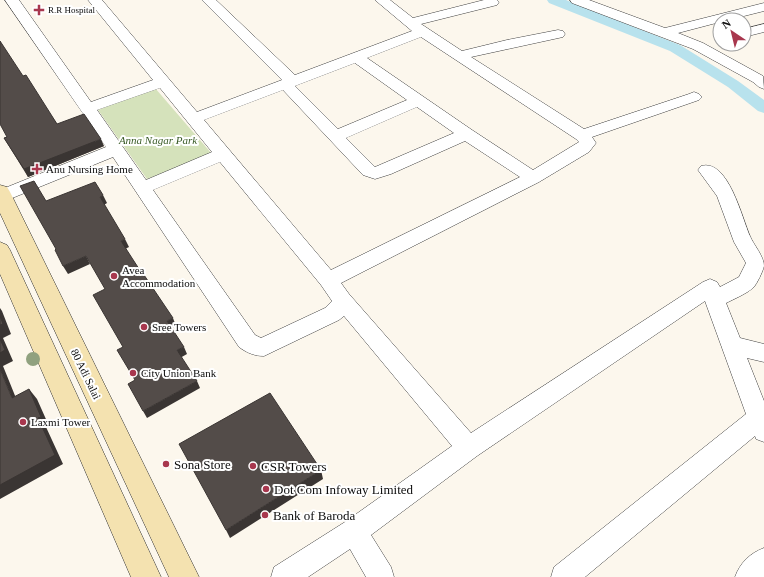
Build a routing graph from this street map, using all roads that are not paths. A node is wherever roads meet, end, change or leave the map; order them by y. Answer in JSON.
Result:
{"nodes":[{"id":1,"x":12,"y":0,"type":"edge"},
{"id":2,"x":95,"y":0,"type":"edge"},
{"id":3,"x":209,"y":0,"type":"edge"},
{"id":4,"x":382,"y":0,"type":"edge"},
{"id":5,"x":584,"y":1,"type":"edge"},
{"id":6,"x":492,"y":2,"type":"dead end"},
{"id":7,"x":764,"y":7,"type":"edge"},
{"id":8,"x":416,"y":28,"type":"junction"},
{"id":9,"x":764,"y":28,"type":"edge"},
{"id":10,"x":664,"y":32,"type":"junction"},
{"id":11,"x":752,"y":32,"type":"edge"},
{"id":12,"x":558,"y":34,"type":"dead end"},
{"id":13,"x":712,"y":42,"type":"edge"},
{"id":14,"x":698,"y":46,"type":"junction"},
{"id":15,"x":460,"y":56,"type":"junction"},
{"id":16,"x":356,"y":57,"type":"junction"},
{"id":17,"x":162,"y":82,"type":"junction"},
{"id":18,"x":288,"y":83,"type":"junction"},
{"id":19,"x":764,"y":84,"type":"edge"},
{"id":20,"x":694,"y":97,"type":"dead end"},
{"id":21,"x":419,"y":101,"type":"junction"},
{"id":22,"x":88,"y":108,"type":"junction"},
{"id":23,"x":193,"y":119,"type":"junction"},
{"id":24,"x":466,"y":134,"type":"junction"},
{"id":25,"x":582,"y":135,"type":"junction"},
{"id":26,"x":336,"y":136,"type":"junction"},
{"id":27,"x":116,"y":149,"type":"junction"},
{"id":28,"x":223,"y":154,"type":"junction"},
{"id":29,"x":707,"y":170,"type":"dead end"},
{"id":30,"x":533,"y":178,"type":"junction"},
{"id":31,"x":142,"y":188,"type":"junction"},
{"id":32,"x":1,"y":195,"type":"edge"},
{"id":33,"x":0,"y":250,"type":"edge"},
{"id":34,"x":328,"y":280,"type":"junction"},
{"id":35,"x":342,"y":300,"type":"junction"},
{"id":36,"x":715,"y":300,"type":"junction"},
{"id":37,"x":732,"y":345,"type":"junction"},
{"id":38,"x":764,"y":353,"type":"edge"},
{"id":39,"x":761,"y":424,"type":"edge"},
{"id":40,"x":469,"y":448,"type":"junction"},
{"id":41,"x":354,"y":531,"type":"junction"},
{"id":42,"x":764,"y":561,"type":"edge"},
{"id":43,"x":146,"y":577,"type":"edge"},
{"id":44,"x":184,"y":577,"type":"edge"},
{"id":45,"x":284,"y":577,"type":"edge"},
{"id":46,"x":381,"y":577,"type":"edge"},
{"id":47,"x":564,"y":577,"type":"edge"},
{"id":48,"x":748,"y":577,"type":"edge"}],
"edges":[{"from":1,"to":22,"type":"street"},
{"from":2,"to":17,"type":"street"},
{"from":3,"to":18,"type":"street"},
{"from":4,"to":8,"type":"street"},
{"from":5,"to":10,"type":"street"},
{"from":6,"to":8,"type":"street"},
{"from":7,"to":10,"type":"street"},
{"from":8,"to":15,"type":"street"},
{"from":8,"to":16,"type":"street"},
{"from":9,"to":11,"type":"street"},
{"from":10,"to":14,"type":"street"},
{"from":12,"to":15,"type":"street"},
{"from":13,"to":14,"type":"street"},
{"from":14,"to":19,"type":"street"},
{"from":15,"to":25,"type":"street"},
{"from":16,"to":18,"type":"street"},
{"from":16,"to":21,"type":"street"},
{"from":17,"to":22,"type":"street"},
{"from":17,"to":23,"type":"street"},
{"from":18,"to":23,"type":"street"},
{"from":18,"to":26,"type":"street"},
{"from":20,"to":25,"type":"street"},
{"from":21,"to":24,"type":"street"},
{"from":21,"to":26,"type":"street"},
{"from":22,"to":27,"type":"street"},
{"from":23,"to":28,"type":"street"},
{"from":24,"to":26,"type":"street"},
{"from":24,"to":30,"type":"street"},
{"from":25,"to":30,"type":"street"},
{"from":27,"to":31,"type":"street"},
{"from":27,"to":32,"type":"street"},
{"from":28,"to":31,"type":"street"},
{"from":28,"to":34,"type":"street"},
{"from":29,"to":36,"type":"street"},
{"from":30,"to":34,"type":"street"},
{"from":31,"to":35,"type":"street"},
{"from":32,"to":44,"type":"main road","name":"80 Adi Salai"},
{"from":33,"to":43,"type":"main road"},
{"from":34,"to":35,"type":"street"},
{"from":35,"to":40,"type":"street"},
{"from":36,"to":37,"type":"street"},
{"from":36,"to":40,"type":"street"},
{"from":37,"to":38,"type":"street"},
{"from":37,"to":39,"type":"street"},
{"from":39,"to":47,"type":"street"},
{"from":40,"to":41,"type":"street"},
{"from":41,"to":45,"type":"street"},
{"from":41,"to":46,"type":"street"},
{"from":42,"to":48,"type":"street"}]}
